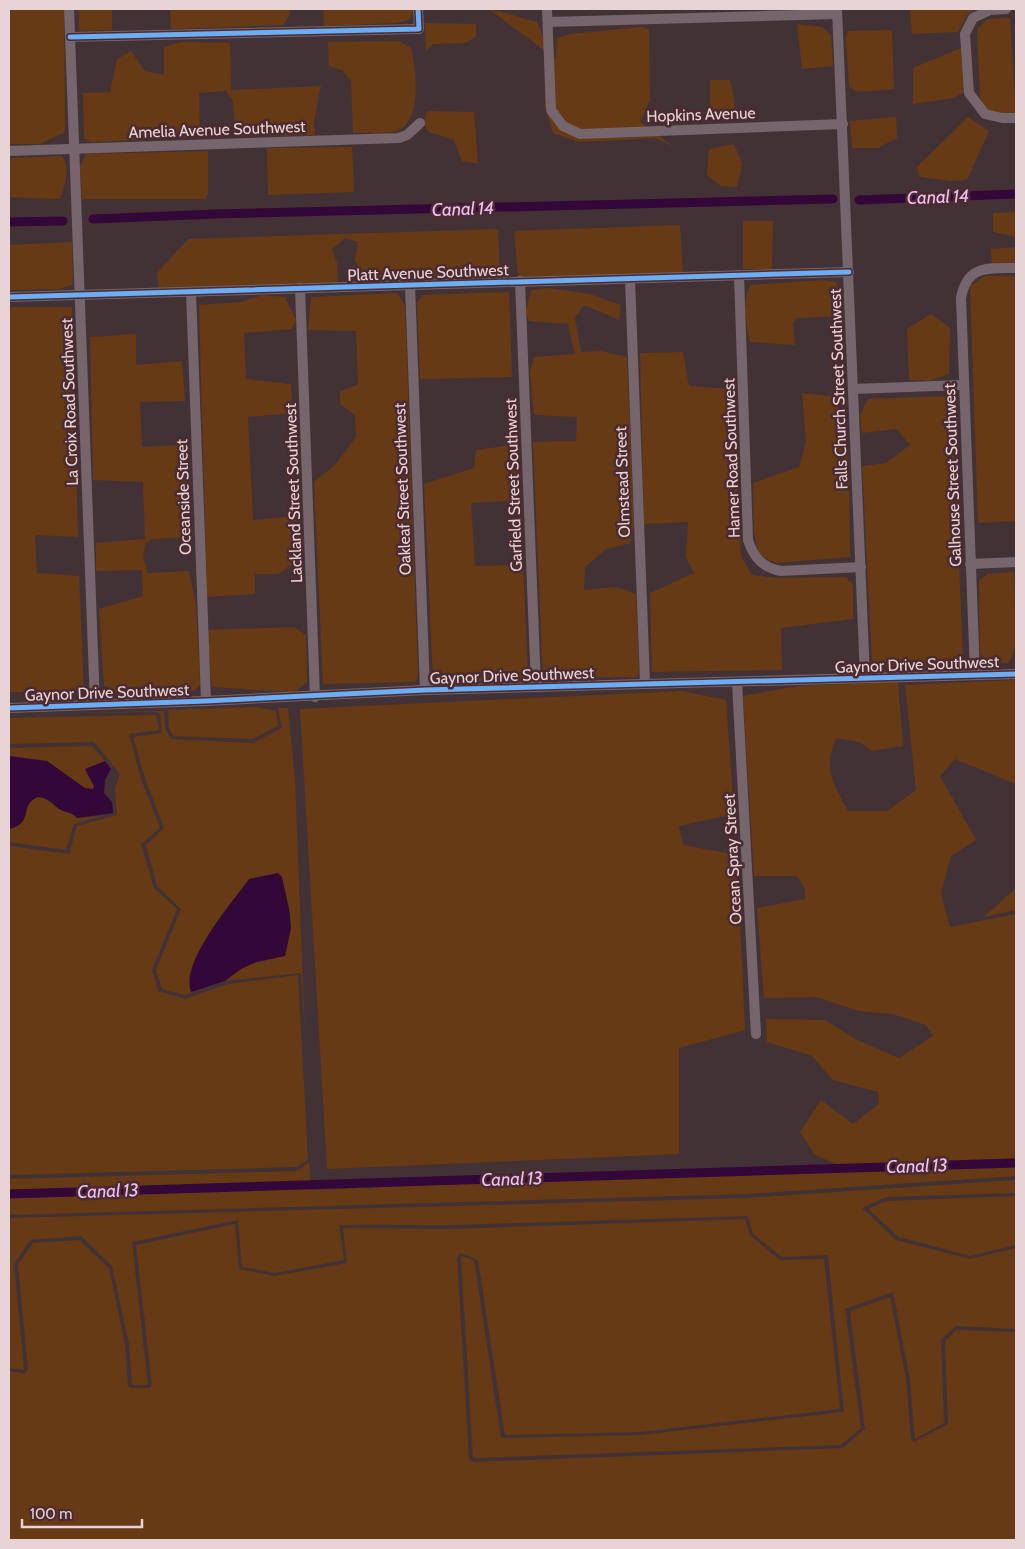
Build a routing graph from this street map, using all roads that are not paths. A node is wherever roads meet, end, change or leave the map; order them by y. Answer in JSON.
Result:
{"nodes":[{"id":1,"x":69,"y":9,"type":"edge"},
{"id":2,"x":418,"y":9,"type":"edge"},
{"id":3,"x":547,"y":9,"type":"edge"},
{"id":4,"x":1006,"y":9,"type":"edge"},
{"id":5,"x":990,"y":10,"type":"edge"},
{"id":6,"x":837,"y":12,"type":"edge"},
{"id":7,"x":548,"y":22,"type":"junction"},
{"id":8,"x":70,"y":37,"type":"junction"},
{"id":9,"x":1016,"y":118,"type":"edge"},
{"id":10,"x":420,"y":123,"type":"dead end"},
{"id":11,"x":843,"y":124,"type":"junction"},
{"id":12,"x":74,"y":148,"type":"junction"},
{"id":13,"x":9,"y":151,"type":"edge"},
{"id":14,"x":1016,"y":268,"type":"edge"},
{"id":15,"x":849,"y":272,"type":"junction"},
{"id":16,"x":739,"y":276,"type":"junction"},
{"id":17,"x":630,"y":279,"type":"junction"},
{"id":18,"x":520,"y":282,"type":"junction"},
{"id":19,"x":410,"y":286,"type":"junction"},
{"id":20,"x":300,"y":288,"type":"junction"},
{"id":21,"x":191,"y":292,"type":"junction"},
{"id":22,"x":81,"y":295,"type":"junction"},
{"id":23,"x":9,"y":297,"type":"edge"},
{"id":24,"x":963,"y":385,"type":"junction"},
{"id":25,"x":853,"y":389,"type":"junction"},
{"id":26,"x":1016,"y":562,"type":"edge"},
{"id":27,"x":970,"y":564,"type":"junction"},
{"id":28,"x":861,"y":567,"type":"junction"},
{"id":29,"x":1016,"y":674,"type":"edge"},
{"id":30,"x":975,"y":675,"type":"junction"},
{"id":31,"x":865,"y":678,"type":"junction"},
{"id":32,"x":645,"y":683,"type":"junction"},
{"id":33,"x":737,"y":683,"type":"junction"},
{"id":34,"x":536,"y":687,"type":"junction"},
{"id":35,"x":425,"y":690,"type":"junction"},
{"id":36,"x":315,"y":696,"type":"junction"},
{"id":37,"x":206,"y":701,"type":"junction"},
{"id":38,"x":95,"y":705,"type":"junction"},
{"id":39,"x":9,"y":708,"type":"edge"},
{"id":40,"x":756,"y":1034,"type":"dead end"}],
"edges":[{"from":1,"to":8,"type":"street","name":"La Croix Road Southwest"},
{"from":2,"to":8,"type":"street"},
{"from":3,"to":7,"type":"street"},
{"from":4,"to":5,"type":"street"},
{"from":5,"to":9,"type":"street"},
{"from":6,"to":7,"type":"street"},
{"from":6,"to":11,"type":"street","name":"Falls Church Street Southwest"},
{"from":7,"to":11,"type":"street","name":"Hopkins Avenue"},
{"from":8,"to":12,"type":"street","name":"La Croix Road Southwest"},
{"from":10,"to":12,"type":"street","name":"Amelia Avenue Southwest"},
{"from":11,"to":15,"type":"street","name":"Falls Church Street Southwest"},
{"from":12,"to":13,"type":"street","name":"Amelia Avenue Southwest"},
{"from":12,"to":22,"type":"street","name":"La Croix Road Southwest"},
{"from":14,"to":24,"type":"street","name":"Galhouse Street Southwest"},
{"from":15,"to":16,"type":"street","name":"Platt Avenue Southwest"},
{"from":15,"to":25,"type":"street","name":"Falls Church Street Southwest"},
{"from":16,"to":17,"type":"street","name":"Platt Avenue Southwest"},
{"from":16,"to":28,"type":"street","name":"Hamer Road Southwest"},
{"from":17,"to":18,"type":"street","name":"Platt Avenue Southwest"},
{"from":17,"to":32,"type":"street","name":"Olmstead Street"},
{"from":18,"to":19,"type":"street","name":"Platt Avenue Southwest"},
{"from":18,"to":34,"type":"street","name":"Garfield Street Southwest"},
{"from":19,"to":20,"type":"street","name":"Platt Avenue Southwest"},
{"from":19,"to":35,"type":"street","name":"Oakleaf Street Southwest"},
{"from":20,"to":21,"type":"street","name":"Platt Avenue Southwest"},
{"from":20,"to":36,"type":"street","name":"Lackland Street Southwest"},
{"from":21,"to":22,"type":"street","name":"Platt Avenue Southwest"},
{"from":21,"to":37,"type":"street","name":"Oceanside Street"},
{"from":22,"to":23,"type":"street","name":"Platt Avenue Southwest"},
{"from":22,"to":38,"type":"street","name":"La Croix Road Southwest"},
{"from":24,"to":25,"type":"street"},
{"from":24,"to":27,"type":"street","name":"Galhouse Street Southwest"},
{"from":25,"to":28,"type":"street","name":"Falls Church Street Southwest"},
{"from":26,"to":27,"type":"street"},
{"from":27,"to":30,"type":"street","name":"Galhouse Street Southwest"},
{"from":28,"to":31,"type":"street","name":"Falls Church Street Southwest"},
{"from":29,"to":30,"type":"street","name":"Gaynor Drive Southwest"},
{"from":30,"to":31,"type":"street","name":"Gaynor Drive Southwest"},
{"from":31,"to":33,"type":"street","name":"Gaynor Drive Southwest"},
{"from":32,"to":33,"type":"street","name":"Gaynor Drive Southwest"},
{"from":32,"to":34,"type":"street","name":"Gaynor Drive Southwest"},
{"from":33,"to":40,"type":"street","name":"Ocean Spray Street"},
{"from":34,"to":35,"type":"street","name":"Gaynor Drive Southwest"},
{"from":35,"to":36,"type":"street","name":"Gaynor Drive Southwest"},
{"from":36,"to":37,"type":"street","name":"Gaynor Drive Southwest"},
{"from":37,"to":38,"type":"street","name":"Gaynor Drive Southwest"},
{"from":38,"to":39,"type":"street","name":"Gaynor Drive Southwest"}]}
